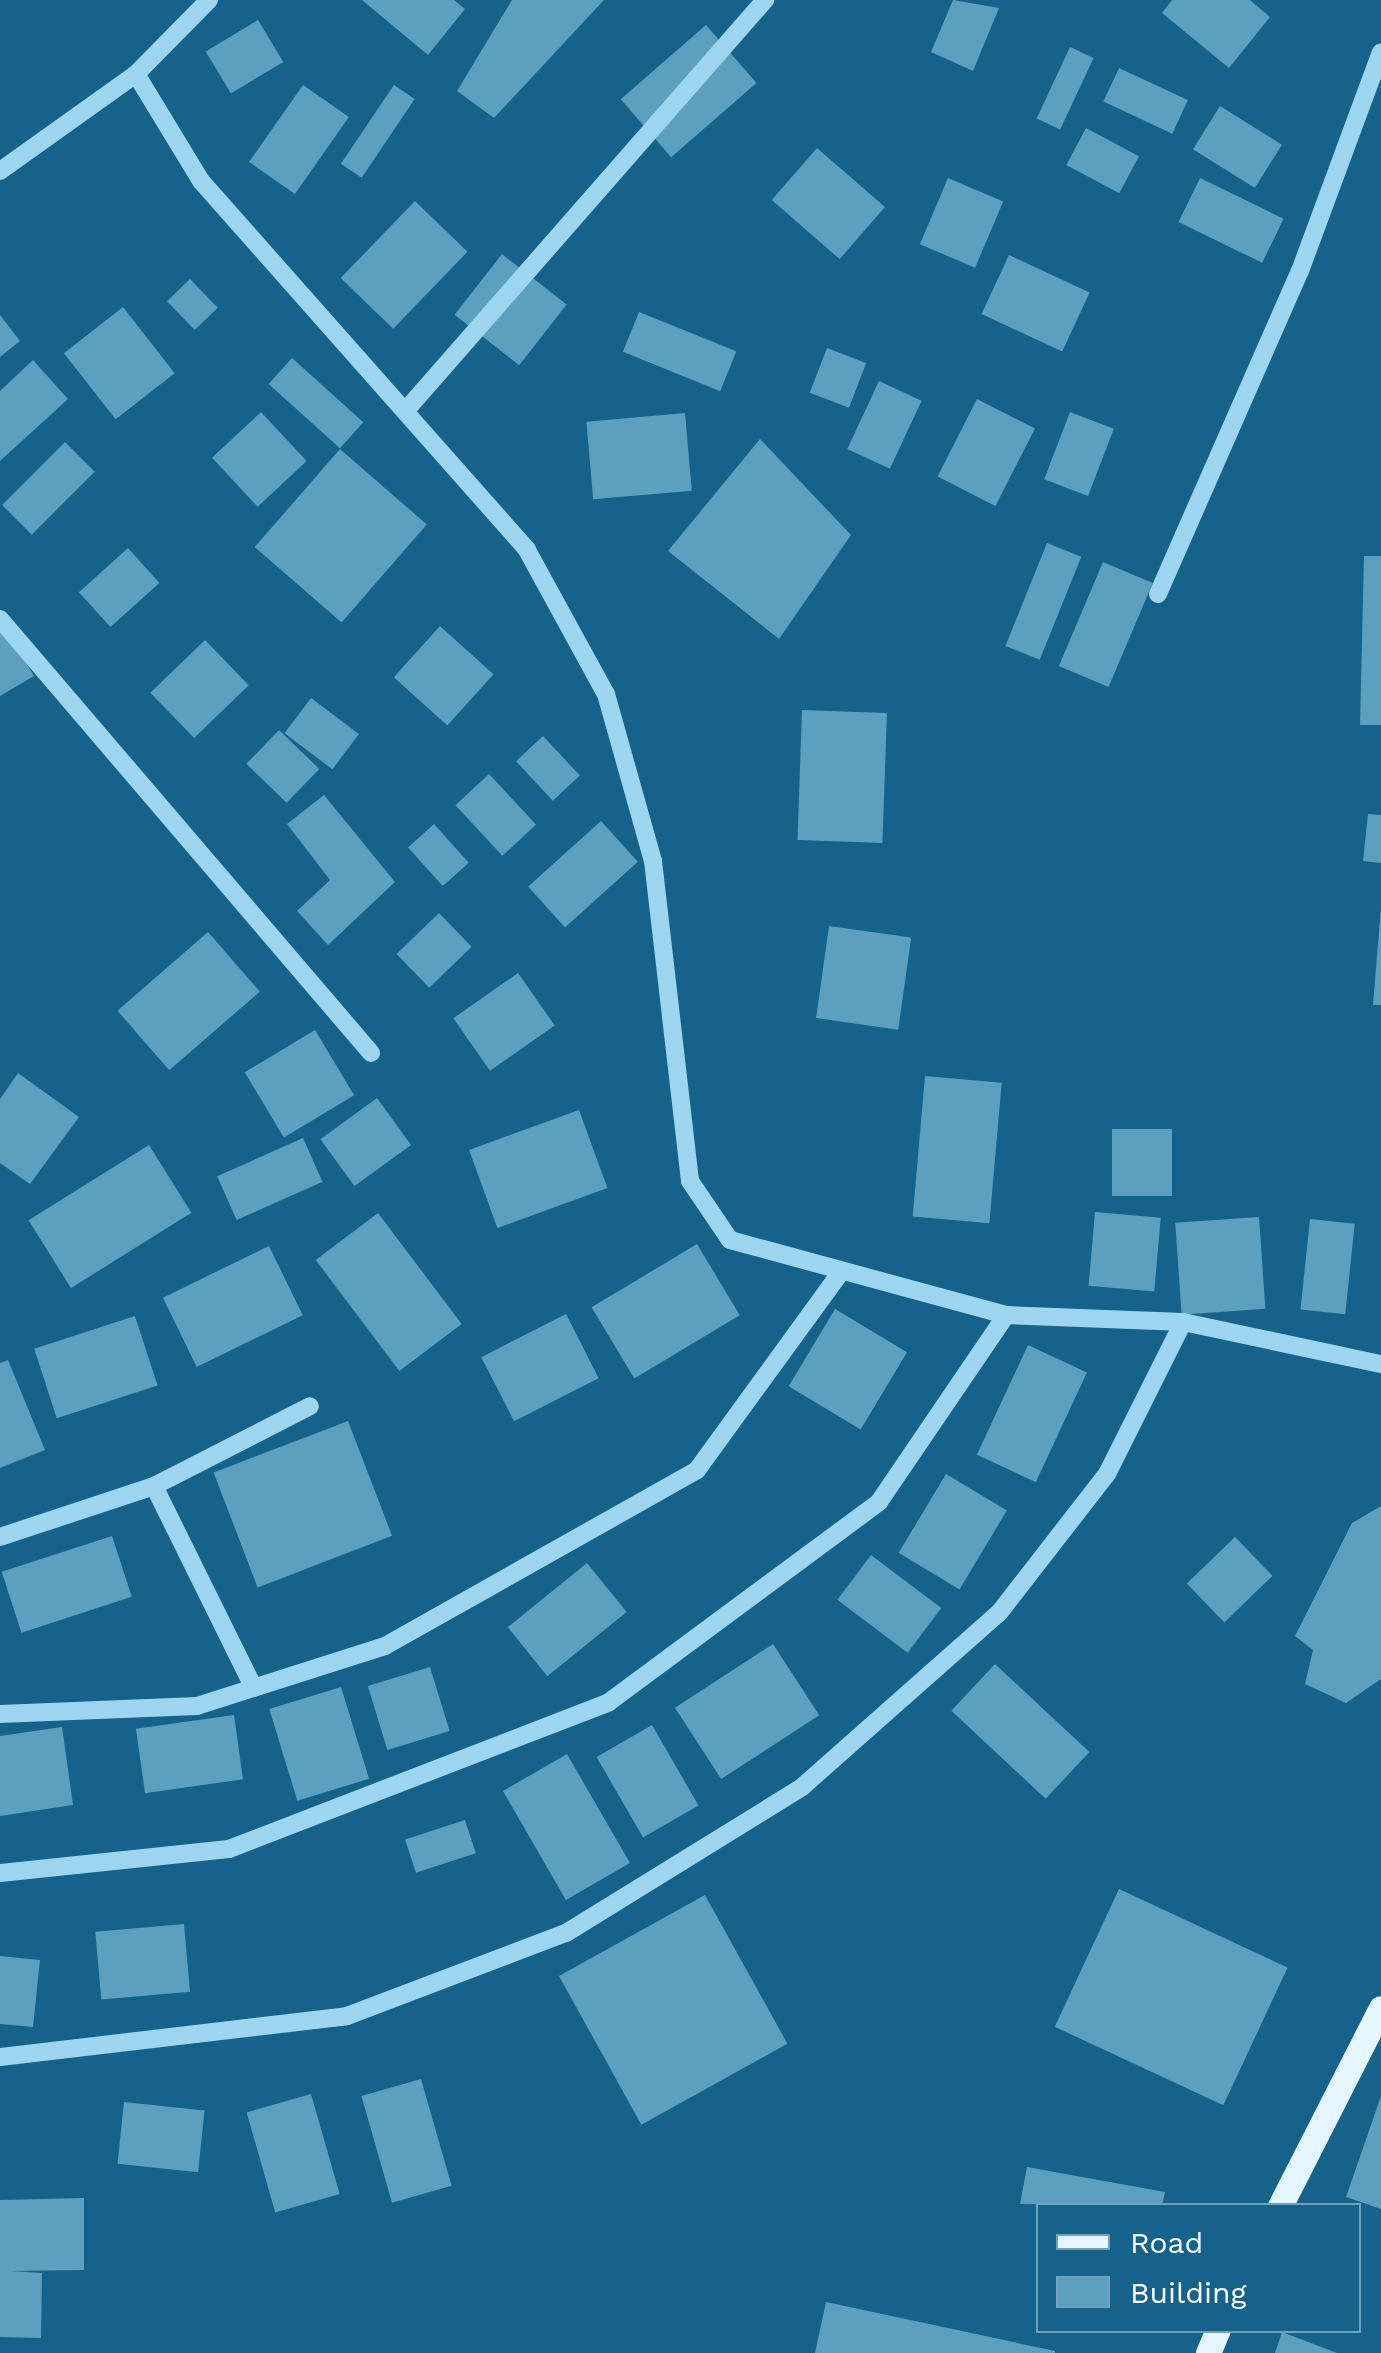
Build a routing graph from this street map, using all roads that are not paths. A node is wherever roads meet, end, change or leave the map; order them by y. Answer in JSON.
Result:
{"nodes":[{"id":1,"x":209,"y":0,"type":"edge"},
{"id":2,"x":766,"y":0,"type":"edge"},
{"id":3,"x":1381,"y":52,"type":"edge"},
{"id":4,"x":136,"y":74,"type":"junction"},
{"id":5,"x":0,"y":171,"type":"edge"},
{"id":6,"x":407,"y":409,"type":"junction"},
{"id":7,"x":1158,"y":594,"type":"dead end"},
{"id":8,"x":0,"y":619,"type":"edge"},
{"id":9,"x":371,"y":1053,"type":"dead end"},
{"id":10,"x":838,"y":1276,"type":"junction"},
{"id":11,"x":1006,"y":1315,"type":"junction"},
{"id":12,"x":1183,"y":1322,"type":"junction"},
{"id":13,"x":1381,"y":1364,"type":"edge"},
{"id":14,"x":310,"y":1406,"type":"dead end"},
{"id":15,"x":154,"y":1486,"type":"junction"},
{"id":16,"x":0,"y":1538,"type":"edge"},
{"id":17,"x":254,"y":1688,"type":"junction"},
{"id":18,"x":0,"y":1714,"type":"edge"},
{"id":19,"x":0,"y":1873,"type":"edge"},
{"id":20,"x":1381,"y":2008,"type":"edge"},
{"id":21,"x":0,"y":2056,"type":"edge"},
{"id":22,"x":1282,"y":2203,"type":"edge"}],
"edges":[{"from":1,"to":4,"type":"street"},
{"from":2,"to":6,"type":"street"},
{"from":3,"to":7,"type":"street"},
{"from":4,"to":5,"type":"street"},
{"from":4,"to":6,"type":"street"},
{"from":6,"to":10,"type":"street"},
{"from":8,"to":9,"type":"street"},
{"from":10,"to":11,"type":"street"},
{"from":10,"to":17,"type":"street"},
{"from":11,"to":12,"type":"street"},
{"from":11,"to":19,"type":"street"},
{"from":12,"to":13,"type":"street"},
{"from":12,"to":21,"type":"street"},
{"from":14,"to":15,"type":"street"},
{"from":15,"to":16,"type":"street"},
{"from":15,"to":17,"type":"street"},
{"from":17,"to":18,"type":"street"},
{"from":20,"to":22,"type":"main road"}]}
